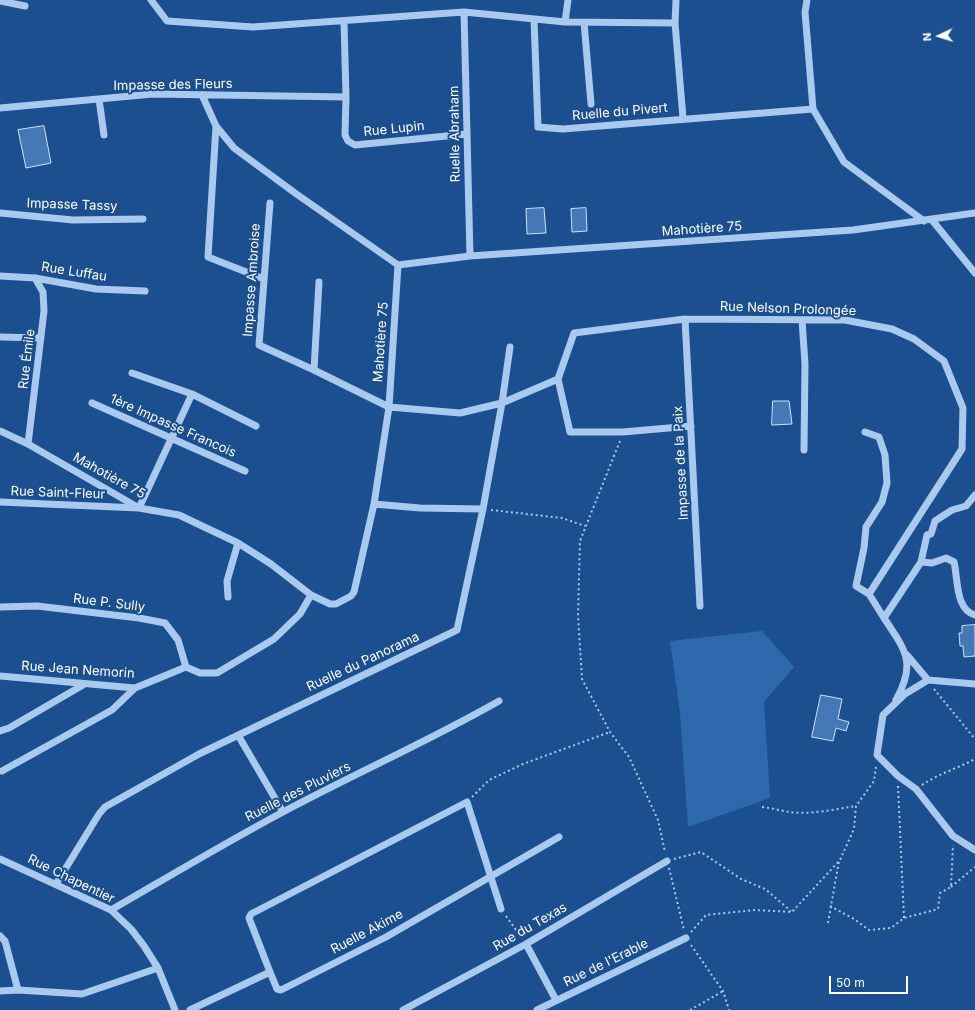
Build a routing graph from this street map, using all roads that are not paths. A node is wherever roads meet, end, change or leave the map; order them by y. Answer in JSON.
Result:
{"nodes":[{"id":1,"x":151,"y":0,"type":"edge"},
{"id":2,"x":568,"y":0,"type":"edge"},
{"id":3,"x":676,"y":0,"type":"edge"},
{"id":4,"x":807,"y":0,"type":"edge"},
{"id":5,"x":0,"y":1,"type":"edge"},
{"id":6,"x":26,"y":6,"type":"dead end"},
{"id":7,"x":464,"y":12,"type":"junction"},
{"id":8,"x":534,"y":19,"type":"junction"},
{"id":9,"x":344,"y":21,"type":"junction"},
{"id":10,"x":565,"y":22,"type":"junction"},
{"id":11,"x":584,"y":22,"type":"junction"},
{"id":12,"x":675,"y":23,"type":"junction"},
{"id":13,"x":202,"y":94,"type":"junction"},
{"id":14,"x":346,"y":97,"type":"junction"},
{"id":15,"x":99,"y":99,"type":"junction"},
{"id":16,"x":591,"y":104,"type":"dead end"},
{"id":17,"x":0,"y":108,"type":"edge"},
{"id":18,"x":813,"y":109,"type":"junction"},
{"id":19,"x":683,"y":118,"type":"junction"},
{"id":20,"x":216,"y":126,"type":"junction"},
{"id":21,"x":467,"y":134,"type":"junction"},
{"id":22,"x":104,"y":135,"type":"dead end"},
{"id":23,"x":270,"y":204,"type":"dead end"},
{"id":24,"x":0,"y":213,"type":"edge"},
{"id":25,"x":975,"y":213,"type":"edge"},
{"id":26,"x":143,"y":219,"type":"dead end"},
{"id":27,"x":932,"y":220,"type":"junction"},
{"id":28,"x":924,"y":221,"type":"junction"},
{"id":29,"x":470,"y":256,"type":"junction"},
{"id":30,"x":398,"y":265,"type":"junction"},
{"id":31,"x":975,"y":273,"type":"edge"},
{"id":32,"x":0,"y":276,"type":"edge"},
{"id":33,"x":35,"y":278,"type":"junction"},
{"id":34,"x":264,"y":279,"type":"junction"},
{"id":35,"x":319,"y":282,"type":"dead end"},
{"id":36,"x":145,"y":291,"type":"dead end"},
{"id":37,"x":685,"y":319,"type":"junction"},
{"id":38,"x":802,"y":320,"type":"junction"},
{"id":39,"x":0,"y":337,"type":"edge"},
{"id":40,"x":41,"y":338,"type":"junction"},
{"id":41,"x":510,"y":347,"type":"dead end"},
{"id":42,"x":314,"y":370,"type":"junction"},
{"id":43,"x":132,"y":373,"type":"dead end"},
{"id":44,"x":558,"y":379,"type":"junction"},
{"id":45,"x":192,"y":394,"type":"junction"},
{"id":46,"x":92,"y":403,"type":"dead end"},
{"id":47,"x":502,"y":403,"type":"junction"},
{"id":48,"x":389,"y":407,"type":"junction"},
{"id":49,"x":256,"y":426,"type":"dead end"},
{"id":50,"x":691,"y":426,"type":"junction"},
{"id":51,"x":0,"y":431,"type":"edge"},
{"id":52,"x":865,"y":432,"type":"dead end"},
{"id":53,"x":171,"y":439,"type":"junction"},
{"id":54,"x":28,"y":444,"type":"junction"},
{"id":55,"x":804,"y":450,"type":"dead end"},
{"id":56,"x":245,"y":471,"type":"dead end"},
{"id":57,"x":975,"y":495,"type":"edge"},
{"id":58,"x":0,"y":502,"type":"edge"},
{"id":59,"x":374,"y":504,"type":"junction"},
{"id":60,"x":139,"y":508,"type":"junction"},
{"id":61,"x":483,"y":509,"type":"junction"},
{"id":62,"x":238,"y":542,"type":"junction"},
{"id":63,"x":921,"y":562,"type":"junction"},
{"id":64,"x":869,"y":594,"type":"junction"},
{"id":65,"x":311,"y":596,"type":"junction"},
{"id":66,"x":228,"y":597,"type":"dead end"},
{"id":67,"x":700,"y":606,"type":"dead end"},
{"id":68,"x":0,"y":607,"type":"edge"},
{"id":69,"x":975,"y":615,"type":"edge"},
{"id":70,"x":884,"y":618,"type":"junction"},
{"id":71,"x":907,"y":655,"type":"junction"},
{"id":72,"x":186,"y":667,"type":"junction"},
{"id":73,"x":0,"y":676,"type":"edge"},
{"id":74,"x":928,"y":680,"type":"junction"},
{"id":75,"x":975,"y":684,"type":"edge"},
{"id":76,"x":84,"y":685,"type":"junction"},
{"id":77,"x":135,"y":688,"type":"junction"},
{"id":78,"x":499,"y":701,"type":"dead end"},
{"id":79,"x":893,"y":705,"type":"junction"},
{"id":80,"x":0,"y":731,"type":"edge"},
{"id":81,"x":238,"y":735,"type":"junction"},
{"id":82,"x":2,"y":771,"type":"dead end"},
{"id":83,"x":283,"y":812,"type":"junction"},
{"id":84,"x":559,"y":837,"type":"dead end"},
{"id":85,"x":975,"y":850,"type":"edge"},
{"id":86,"x":0,"y":858,"type":"edge"},
{"id":87,"x":667,"y":861,"type":"road end"},
{"id":88,"x":490,"y":877,"type":"junction"},
{"id":89,"x":56,"y":884,"type":"junction"},
{"id":90,"x":501,"y":909,"type":"road end"},
{"id":91,"x":111,"y":910,"type":"junction"},
{"id":92,"x":0,"y":936,"type":"edge"},
{"id":93,"x":686,"y":938,"type":"road end"},
{"id":94,"x":526,"y":944,"type":"junction"},
{"id":95,"x":158,"y":968,"type":"junction"},
{"id":96,"x":270,"y":972,"type":"junction"},
{"id":97,"x":18,"y":990,"type":"junction"},
{"id":98,"x":0,"y":991,"type":"edge"},
{"id":99,"x":556,"y":1000,"type":"junction"},
{"id":100,"x":174,"y":1010,"type":"edge"},
{"id":101,"x":190,"y":1010,"type":"edge"},
{"id":102,"x":403,"y":1010,"type":"edge"},
{"id":103,"x":537,"y":1010,"type":"edge"}],
"edges":[{"from":1,"to":9,"type":"street"},
{"from":2,"to":10,"type":"street"},
{"from":3,"to":12,"type":"street"},
{"from":4,"to":18,"type":"street"},
{"from":5,"to":6,"type":"street"},
{"from":7,"to":8,"type":"street"},
{"from":7,"to":9,"type":"street"},
{"from":7,"to":21,"type":"street","name":"Ruelle Abraham"},
{"from":8,"to":10,"type":"street"},
{"from":8,"to":19,"type":"street","name":"Ruelle du Pivert"},
{"from":9,"to":14,"type":"street","name":"Rue Lupin"},
{"from":10,"to":11,"type":"street"},
{"from":11,"to":12,"type":"street"},
{"from":11,"to":16,"type":"street"},
{"from":12,"to":19,"type":"street"},
{"from":13,"to":14,"type":"street","name":"Impasse des Fleurs"},
{"from":13,"to":15,"type":"street","name":"Impasse des Fleurs"},
{"from":13,"to":20,"type":"street"},
{"from":14,"to":21,"type":"street","name":"Rue Lupin"},
{"from":15,"to":17,"type":"street","name":"Impasse des Fleurs"},
{"from":15,"to":22,"type":"street"},
{"from":18,"to":19,"type":"street","name":"Ruelle du Pivert"},
{"from":18,"to":28,"type":"street"},
{"from":20,"to":30,"type":"street"},
{"from":20,"to":34,"type":"street"},
{"from":21,"to":29,"type":"street","name":"Ruelle Abraham"},
{"from":23,"to":34,"type":"street","name":"Impasse Ambroise"},
{"from":24,"to":26,"type":"street","name":"Impasse Tassy"},
{"from":25,"to":27,"type":"street","name":"Mahotière 75"},
{"from":27,"to":28,"type":"street","name":"Mahotière 75"},
{"from":27,"to":31,"type":"street"},
{"from":28,"to":29,"type":"street","name":"Mahotière 75"},
{"from":29,"to":30,"type":"street","name":"Mahotière 75"},
{"from":30,"to":48,"type":"street","name":"Mahotière 75"},
{"from":32,"to":33,"type":"street","name":"Rue Luffau"},
{"from":33,"to":36,"type":"street","name":"Rue Luffau"},
{"from":33,"to":40,"type":"street","name":"Rue Émile"},
{"from":34,"to":42,"type":"street","name":"Impasse Ambroise"},
{"from":35,"to":42,"type":"street"},
{"from":37,"to":38,"type":"street","name":"Rue Nelson Prolongée"},
{"from":37,"to":44,"type":"street","name":"Rue Nelson Prolongée"},
{"from":37,"to":50,"type":"street","name":"Impasse de la Paix"},
{"from":38,"to":55,"type":"street"},
{"from":38,"to":64,"type":"street","name":"Rue Nelson Prolongée"},
{"from":39,"to":40,"type":"street"},
{"from":40,"to":54,"type":"street","name":"Rue Émile"},
{"from":41,"to":47,"type":"street","name":"Ruelle du Panorama"},
{"from":42,"to":48,"type":"street"},
{"from":43,"to":45,"type":"street"},
{"from":44,"to":47,"type":"street"},
{"from":44,"to":50,"type":"street"},
{"from":45,"to":49,"type":"street"},
{"from":45,"to":53,"type":"street"},
{"from":46,"to":53,"type":"street","name":"1ère Impasse Francois"},
{"from":47,"to":48,"type":"street"},
{"from":47,"to":61,"type":"street","name":"Ruelle du Panorama"},
{"from":48,"to":59,"type":"street","name":"Mahotière 75"},
{"from":50,"to":67,"type":"street","name":"Impasse de la Paix"},
{"from":51,"to":54,"type":"street","name":"Mahotière 75"},
{"from":52,"to":64,"type":"street"},
{"from":53,"to":56,"type":"street","name":"1ère Impasse Francois"},
{"from":53,"to":60,"type":"street"},
{"from":54,"to":60,"type":"street","name":"Mahotière 75"},
{"from":57,"to":63,"type":"street"},
{"from":58,"to":60,"type":"street","name":"Rue Saint-Fleur"},
{"from":59,"to":61,"type":"street"},
{"from":59,"to":65,"type":"street","name":"Mahotière 75"},
{"from":60,"to":62,"type":"street","name":"Mahotière 75"},
{"from":61,"to":81,"type":"street","name":"Ruelle du Panorama"},
{"from":62,"to":65,"type":"street","name":"Mahotière 75"},
{"from":62,"to":66,"type":"street"},
{"from":63,"to":69,"type":"street"},
{"from":63,"to":70,"type":"street"},
{"from":64,"to":70,"type":"street"},
{"from":65,"to":72,"type":"street"},
{"from":68,"to":72,"type":"street","name":"Rue P. Sully"},
{"from":70,"to":71,"type":"street"},
{"from":71,"to":74,"type":"street"},
{"from":71,"to":79,"type":"street"},
{"from":72,"to":77,"type":"street","name":"Rue Jean Nemorin"},
{"from":73,"to":76,"type":"street","name":"Rue Jean Nemorin"},
{"from":74,"to":75,"type":"street"},
{"from":74,"to":79,"type":"street"},
{"from":76,"to":77,"type":"street","name":"Rue Jean Nemorin"},
{"from":76,"to":80,"type":"street"},
{"from":77,"to":82,"type":"street"},
{"from":78,"to":83,"type":"street","name":"Ruelle des Pluviers"},
{"from":79,"to":85,"type":"street"},
{"from":81,"to":83,"type":"street"},
{"from":81,"to":89,"type":"street","name":"Ruelle du Panorama"},
{"from":83,"to":91,"type":"street","name":"Ruelle des Pluviers"},
{"from":84,"to":88,"type":"street","name":"Ruelle Akime"},
{"from":86,"to":89,"type":"street","name":"Rue Chapentier"},
{"from":87,"to":94,"type":"street","name":"Rue du Texas"},
{"from":88,"to":90,"type":"street"},
{"from":88,"to":96,"type":"street","name":"Ruelle Akime"},
{"from":88,"to":96,"type":"street"},
{"from":89,"to":91,"type":"street","name":"Rue Chapentier"},
{"from":91,"to":95,"type":"street","name":"Rue Chapentier"},
{"from":92,"to":97,"type":"street"},
{"from":93,"to":99,"type":"street","name":"Rue de l'Erable"},
{"from":94,"to":99,"type":"street"},
{"from":94,"to":102,"type":"street","name":"Rue du Texas"},
{"from":95,"to":97,"type":"street"},
{"from":95,"to":100,"type":"street","name":"Rue Chapentier"},
{"from":96,"to":101,"type":"street"},
{"from":97,"to":98,"type":"street"},
{"from":99,"to":103,"type":"street","name":"Rue de l'Erable"}]}
